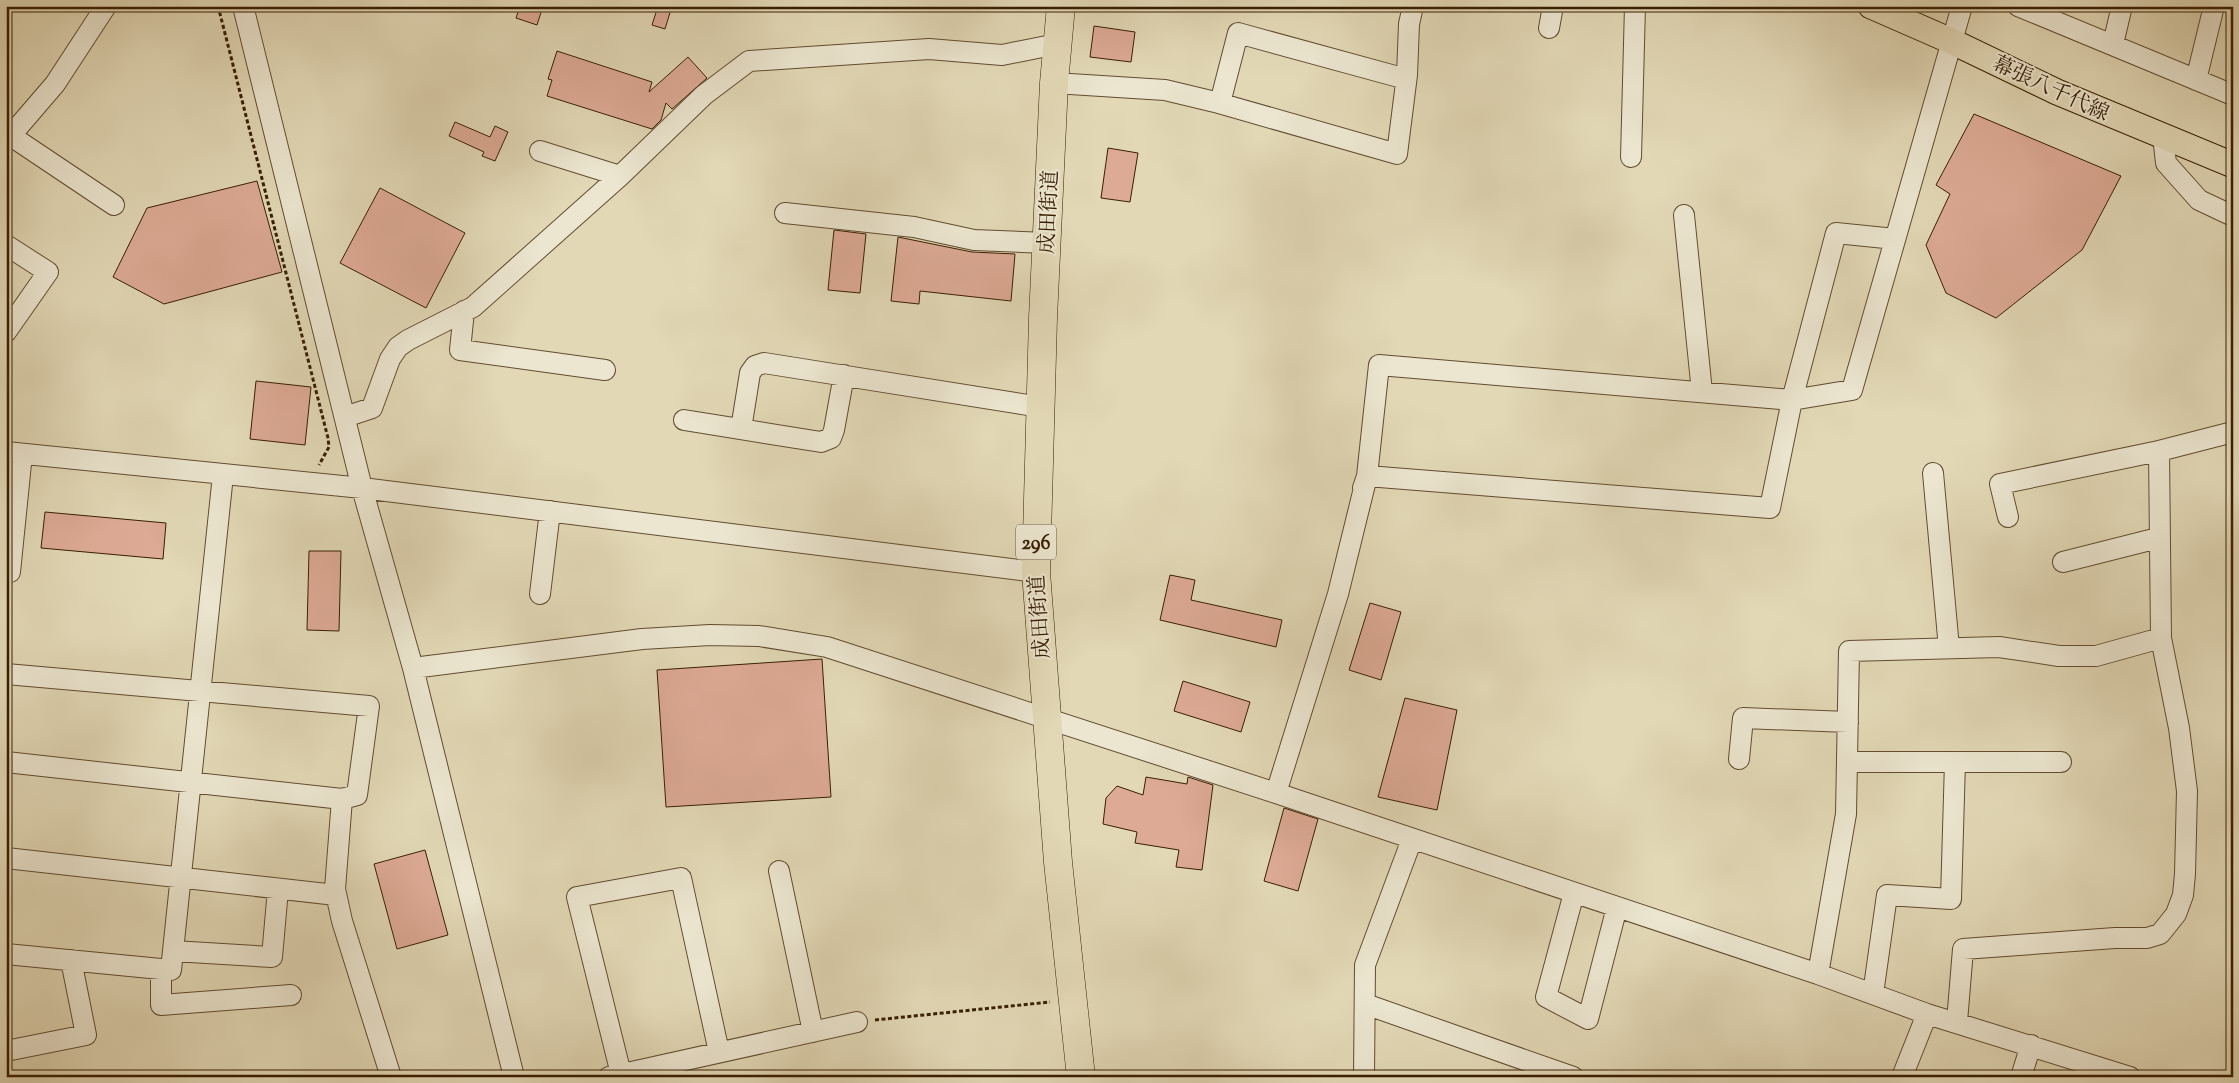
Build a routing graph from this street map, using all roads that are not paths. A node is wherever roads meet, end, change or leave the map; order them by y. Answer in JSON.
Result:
{"nodes":[{"id":1,"x":106,"y":6,"type":"edge"},
{"id":2,"x":243,"y":6,"type":"edge"},
{"id":3,"x":1061,"y":6,"type":"edge"},
{"id":4,"x":1413,"y":6,"type":"edge"},
{"id":5,"x":1553,"y":6,"type":"edge"},
{"id":6,"x":1635,"y":6,"type":"edge"},
{"id":7,"x":1871,"y":6,"type":"edge"},
{"id":8,"x":1962,"y":6,"type":"edge"},
{"id":9,"x":2122,"y":6,"type":"edge"},
{"id":10,"x":2214,"y":6,"type":"edge"},
{"id":11,"x":2026,"y":8,"type":"edge"},
{"id":12,"x":1549,"y":28,"type":"dead end"},
{"id":13,"x":1951,"y":41,"type":"junction"},
{"id":14,"x":1057,"y":44,"type":"junction"},
{"id":15,"x":2112,"y":44,"type":"junction"},
{"id":16,"x":1406,"y":79,"type":"junction"},
{"id":17,"x":2196,"y":80,"type":"junction"},
{"id":18,"x":1054,"y":83,"type":"junction"},
{"id":19,"x":2233,"y":96,"type":"edge"},
{"id":20,"x":1220,"y":103,"type":"junction"},
{"id":21,"x":8,"y":135,"type":"edge"},
{"id":22,"x":2163,"y":136,"type":"junction"},
{"id":23,"x":540,"y":151,"type":"dead end"},
{"id":24,"x":1631,"y":157,"type":"dead end"},
{"id":25,"x":2233,"y":165,"type":"edge"},
{"id":26,"x":620,"y":176,"type":"junction"},
{"id":27,"x":114,"y":205,"type":"dead end"},
{"id":28,"x":786,"y":213,"type":"dead end"},
{"id":29,"x":1684,"y":215,"type":"dead end"},
{"id":30,"x":2233,"y":216,"type":"edge"},
{"id":31,"x":1895,"y":239,"type":"junction"},
{"id":32,"x":1047,"y":242,"type":"junction"},
{"id":33,"x":6,"y":245,"type":"edge"},
{"id":34,"x":464,"y":311,"type":"junction"},
{"id":35,"x":6,"y":332,"type":"edge"},
{"id":36,"x":605,"y":370,"type":"dead end"},
{"id":37,"x":844,"y":375,"type":"junction"},
{"id":38,"x":1702,"y":392,"type":"junction"},
{"id":39,"x":1792,"y":400,"type":"junction"},
{"id":40,"x":1041,"y":407,"type":"junction"},
{"id":41,"x":345,"y":417,"type":"junction"},
{"id":42,"x":684,"y":420,"type":"dead end"},
{"id":43,"x":741,"y":429,"type":"junction"},
{"id":44,"x":2233,"y":432,"type":"edge"},
{"id":45,"x":2159,"y":451,"type":"junction"},
{"id":46,"x":14,"y":453,"type":"edge"},
{"id":47,"x":1933,"y":473,"type":"dead end"},
{"id":48,"x":224,"y":475,"type":"junction"},
{"id":49,"x":1366,"y":476,"type":"junction"},
{"id":50,"x":362,"y":488,"type":"junction"},
{"id":51,"x":550,"y":511,"type":"junction"},
{"id":52,"x":2008,"y":517,"type":"dead end"},
{"id":53,"x":2158,"y":538,"type":"junction"},
{"id":54,"x":2063,"y":562,"type":"dead end"},
{"id":55,"x":6,"y":572,"type":"edge"},
{"id":56,"x":1036,"y":572,"type":"junction"},
{"id":57,"x":540,"y":594,"type":"dead end"},
{"id":58,"x":2161,"y":638,"type":"junction"},
{"id":59,"x":1949,"y":648,"type":"junction"},
{"id":60,"x":413,"y":668,"type":"junction"},
{"id":61,"x":6,"y":674,"type":"edge"},
{"id":62,"x":201,"y":691,"type":"junction"},
{"id":63,"x":1046,"y":718,"type":"junction"},
{"id":64,"x":1848,"y":722,"type":"junction"},
{"id":65,"x":1739,"y":759,"type":"dead end"},
{"id":66,"x":6,"y":762,"type":"edge"},
{"id":67,"x":1847,"y":762,"type":"junction"},
{"id":68,"x":1955,"y":762,"type":"junction"},
{"id":69,"x":2061,"y":762,"type":"dead end"},
{"id":70,"x":191,"y":784,"type":"junction"},
{"id":71,"x":1276,"y":793,"type":"junction"},
{"id":72,"x":342,"y":799,"type":"junction"},
{"id":73,"x":1412,"y":839,"type":"junction"},
{"id":74,"x":6,"y":858,"type":"edge"},
{"id":75,"x":779,"y":871,"type":"dead end"},
{"id":76,"x":180,"y":879,"type":"junction"},
{"id":77,"x":278,"y":889,"type":"junction"},
{"id":78,"x":1574,"y":893,"type":"junction"},
{"id":79,"x":336,"y":895,"type":"junction"},
{"id":80,"x":1617,"y":907,"type":"junction"},
{"id":81,"x":173,"y":951,"type":"junction"},
{"id":82,"x":6,"y":954,"type":"edge"},
{"id":83,"x":71,"y":960,"type":"junction"},
{"id":84,"x":161,"y":969,"type":"junction"},
{"id":85,"x":1818,"y":974,"type":"junction"},
{"id":86,"x":1873,"y":994,"type":"junction"},
{"id":87,"x":291,"y":995,"type":"dead end"},
{"id":88,"x":1365,"y":1004,"type":"junction"},
{"id":89,"x":1927,"y":1014,"type":"junction"},
{"id":90,"x":857,"y":1022,"type":"road end"},
{"id":91,"x":1957,"y":1022,"type":"junction"},
{"id":92,"x":813,"y":1032,"type":"junction"},
{"id":93,"x":2030,"y":1045,"type":"junction"},
{"id":94,"x":6,"y":1050,"type":"edge"},
{"id":95,"x":719,"y":1052,"type":"junction"},
{"id":96,"x":615,"y":1076,"type":"edge"},
{"id":97,"x":391,"y":1077,"type":"edge"},
{"id":98,"x":514,"y":1077,"type":"edge"},
{"id":99,"x":1082,"y":1077,"type":"edge"},
{"id":100,"x":1364,"y":1077,"type":"edge"},
{"id":101,"x":1573,"y":1077,"type":"edge"},
{"id":102,"x":1902,"y":1077,"type":"edge"},
{"id":103,"x":2021,"y":1077,"type":"edge"},
{"id":104,"x":2130,"y":1077,"type":"edge"}],
"edges":[{"from":1,"to":21,"type":"street"},
{"from":2,"to":41,"type":"street"},
{"from":3,"to":14,"type":"highway","name":"成田街道","number":"296"},
{"from":4,"to":16,"type":"street"},
{"from":5,"to":12,"type":"street"},
{"from":6,"to":24,"type":"street"},
{"from":7,"to":13,"type":"main road","name":"幕張八千代線"},
{"from":8,"to":13,"type":"street"},
{"from":9,"to":15,"type":"street"},
{"from":10,"to":17,"type":"street"},
{"from":11,"to":15,"type":"street"},
{"from":13,"to":22,"type":"main road","name":"幕張八千代線"},
{"from":13,"to":31,"type":"street"},
{"from":14,"to":18,"type":"highway","name":"成田街道","number":"296"},
{"from":14,"to":26,"type":"street"},
{"from":15,"to":17,"type":"street"},
{"from":16,"to":20,"type":"street"},
{"from":16,"to":20,"type":"street"},
{"from":17,"to":19,"type":"street"},
{"from":18,"to":20,"type":"street"},
{"from":18,"to":32,"type":"highway","name":"成田街道","number":"296"},
{"from":21,"to":27,"type":"street"},
{"from":22,"to":25,"type":"main road","name":"幕張八千代線"},
{"from":22,"to":30,"type":"street"},
{"from":23,"to":26,"type":"street"},
{"from":26,"to":34,"type":"street"},
{"from":28,"to":32,"type":"street"},
{"from":29,"to":38,"type":"street"},
{"from":31,"to":39,"type":"street"},
{"from":31,"to":39,"type":"street"},
{"from":32,"to":40,"type":"highway","name":"成田街道","number":"296"},
{"from":33,"to":35,"type":"street"},
{"from":34,"to":36,"type":"street"},
{"from":34,"to":41,"type":"street"},
{"from":37,"to":40,"type":"street"},
{"from":37,"to":43,"type":"street"},
{"from":37,"to":43,"type":"street"},
{"from":38,"to":39,"type":"street"},
{"from":38,"to":49,"type":"street"},
{"from":39,"to":49,"type":"street"},
{"from":40,"to":56,"type":"highway","name":"成田街道","number":"296"},
{"from":41,"to":50,"type":"street"},
{"from":42,"to":43,"type":"street"},
{"from":44,"to":45,"type":"street"},
{"from":45,"to":52,"type":"street"},
{"from":45,"to":53,"type":"street"},
{"from":46,"to":48,"type":"street"},
{"from":46,"to":55,"type":"street"},
{"from":47,"to":59,"type":"street"},
{"from":48,"to":50,"type":"street"},
{"from":48,"to":62,"type":"street"},
{"from":49,"to":71,"type":"street"},
{"from":50,"to":51,"type":"street"},
{"from":50,"to":60,"type":"street"},
{"from":51,"to":56,"type":"street"},
{"from":51,"to":57,"type":"street"},
{"from":53,"to":54,"type":"street"},
{"from":53,"to":58,"type":"street"},
{"from":56,"to":63,"type":"highway","name":"成田街道","number":"296"},
{"from":58,"to":59,"type":"street"},
{"from":58,"to":91,"type":"street"},
{"from":59,"to":64,"type":"street"},
{"from":60,"to":63,"type":"street"},
{"from":60,"to":98,"type":"street"},
{"from":61,"to":62,"type":"street"},
{"from":62,"to":70,"type":"street"},
{"from":62,"to":72,"type":"street"},
{"from":63,"to":71,"type":"street"},
{"from":63,"to":99,"type":"highway","name":"成田街道","number":"296"},
{"from":64,"to":65,"type":"street"},
{"from":64,"to":67,"type":"street"},
{"from":66,"to":70,"type":"street"},
{"from":67,"to":68,"type":"street"},
{"from":67,"to":85,"type":"street"},
{"from":68,"to":69,"type":"street"},
{"from":68,"to":86,"type":"street"},
{"from":70,"to":72,"type":"street"},
{"from":70,"to":76,"type":"street"},
{"from":71,"to":73,"type":"street"},
{"from":72,"to":79,"type":"street"},
{"from":73,"to":78,"type":"street"},
{"from":73,"to":88,"type":"street"},
{"from":74,"to":76,"type":"street"},
{"from":75,"to":92,"type":"street"},
{"from":76,"to":77,"type":"street"},
{"from":76,"to":81,"type":"street"},
{"from":77,"to":79,"type":"street"},
{"from":77,"to":81,"type":"street"},
{"from":78,"to":80,"type":"street"},
{"from":78,"to":80,"type":"street"},
{"from":79,"to":97,"type":"street"},
{"from":80,"to":85,"type":"street"},
{"from":81,"to":84,"type":"street"},
{"from":82,"to":83,"type":"street"},
{"from":83,"to":84,"type":"street"},
{"from":83,"to":94,"type":"street"},
{"from":84,"to":87,"type":"street"},
{"from":85,"to":86,"type":"street"},
{"from":86,"to":89,"type":"street"},
{"from":88,"to":100,"type":"street"},
{"from":88,"to":101,"type":"street"},
{"from":89,"to":91,"type":"street"},
{"from":89,"to":102,"type":"street"},
{"from":90,"to":92,"type":"street"},
{"from":91,"to":93,"type":"street"},
{"from":92,"to":95,"type":"street"},
{"from":93,"to":103,"type":"street"},
{"from":93,"to":104,"type":"street"},
{"from":95,"to":96,"type":"street"},
{"from":95,"to":96,"type":"street"}]}
